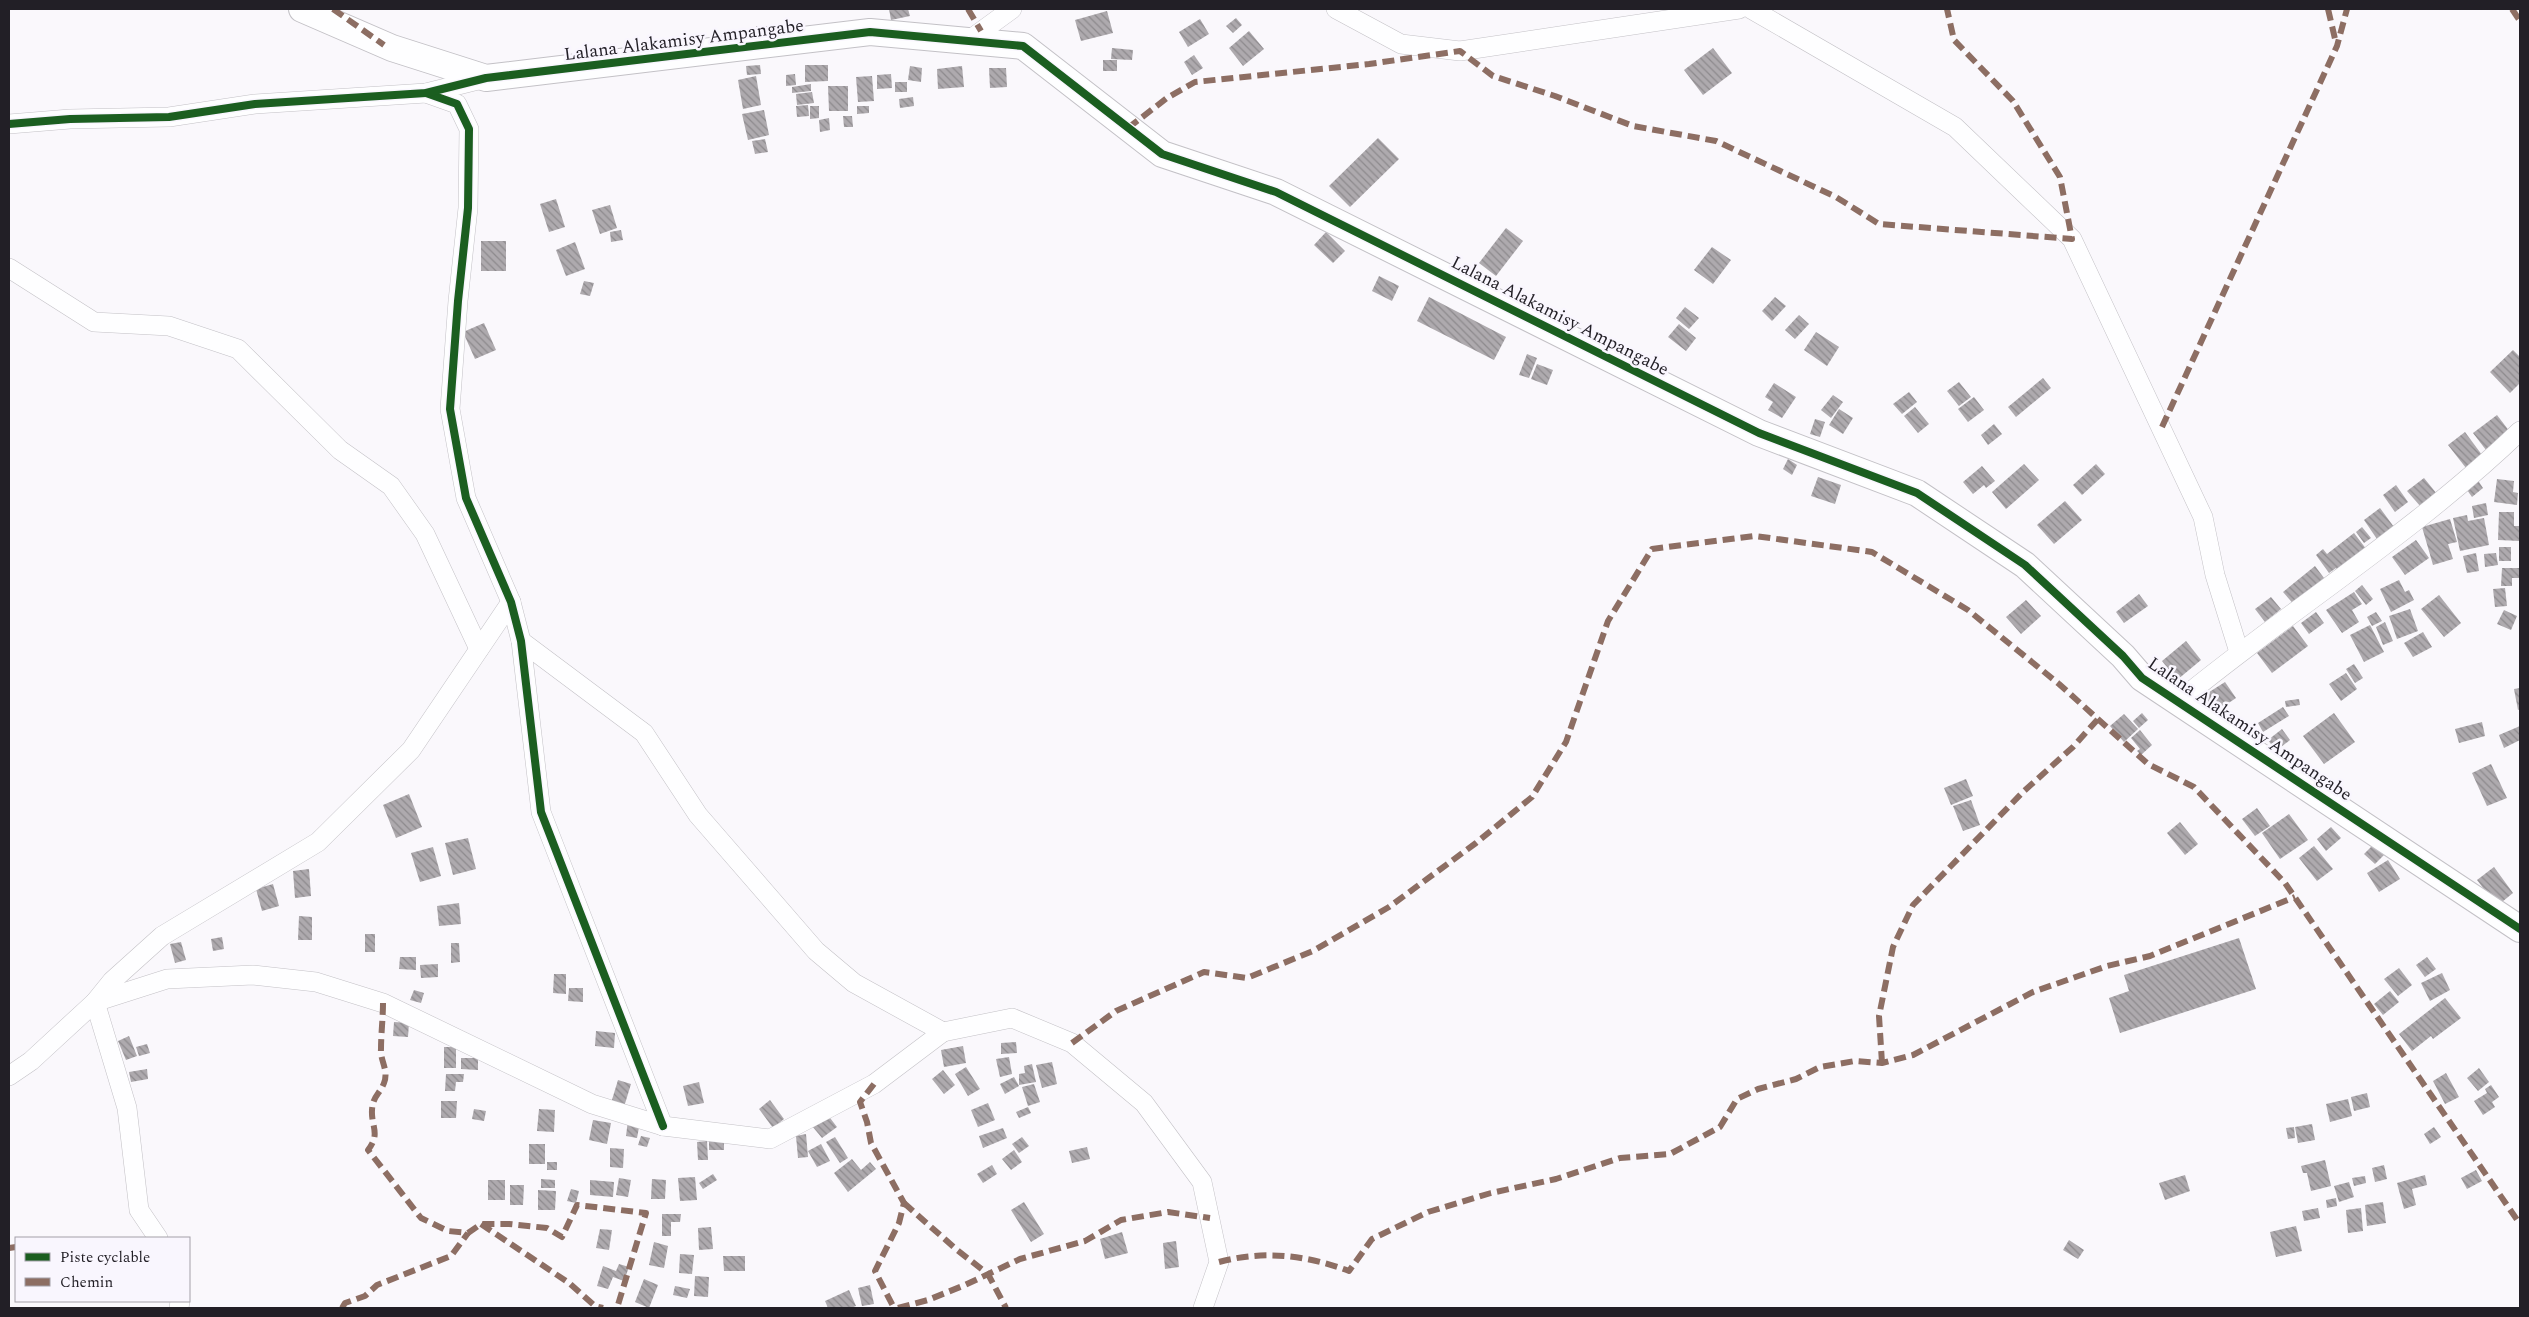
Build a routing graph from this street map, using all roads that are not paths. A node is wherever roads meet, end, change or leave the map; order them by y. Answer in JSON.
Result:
{"nodes":[{"id":1,"x":302,"y":9,"type":"edge"},
{"id":2,"x":1012,"y":9,"type":"edge"},
{"id":3,"x":1336,"y":9,"type":"edge"},
{"id":4,"x":1739,"y":9,"type":"edge"},
{"id":5,"x":1751,"y":9,"type":"edge"},
{"id":6,"x":968,"y":41,"type":"junction"},
{"id":7,"x":486,"y":78,"type":"junction"},
{"id":8,"x":426,"y":93,"type":"junction"},
{"id":9,"x":9,"y":124,"type":"edge"},
{"id":10,"x":9,"y":268,"type":"edge"},
{"id":11,"x":2520,"y":432,"type":"edge"},
{"id":12,"x":511,"y":602,"type":"junction"},
{"id":13,"x":522,"y":641,"type":"junction"},
{"id":14,"x":479,"y":649,"type":"junction"},
{"id":15,"x":2239,"y":652,"type":"junction"},
{"id":16,"x":2179,"y":700,"type":"junction"},
{"id":17,"x":2520,"y":929,"type":"edge"},
{"id":18,"x":95,"y":1002,"type":"junction"},
{"id":19,"x":943,"y":1032,"type":"junction"},
{"id":20,"x":9,"y":1076,"type":"edge"},
{"id":21,"x":662,"y":1126,"type":"junction"},
{"id":22,"x":157,"y":1237,"type":"edge"},
{"id":23,"x":1203,"y":1308,"type":"edge"}],
"edges":[{"from":1,"to":7,"type":"street"},
{"from":2,"to":6,"type":"street"},
{"from":3,"to":4,"type":"street"},
{"from":5,"to":15,"type":"street"},
{"from":6,"to":7,"type":"street","name":"Lalana Alakamisy Ampangabe"},
{"from":6,"to":16,"type":"street","name":"Lalana Alakamisy Ampangabe"},
{"from":7,"to":8,"type":"street"},
{"from":8,"to":9,"type":"street"},
{"from":8,"to":12,"type":"street"},
{"from":10,"to":14,"type":"street"},
{"from":11,"to":15,"type":"street"},
{"from":12,"to":13,"type":"street"},
{"from":12,"to":14,"type":"street"},
{"from":13,"to":19,"type":"street"},
{"from":13,"to":21,"type":"street"},
{"from":14,"to":18,"type":"street"},
{"from":15,"to":16,"type":"street"},
{"from":16,"to":17,"type":"street","name":"Lalana Alakamisy Ampangabe"},
{"from":18,"to":20,"type":"street"},
{"from":18,"to":21,"type":"street"},
{"from":18,"to":22,"type":"street"},
{"from":19,"to":21,"type":"street"},
{"from":19,"to":23,"type":"street"}]}
